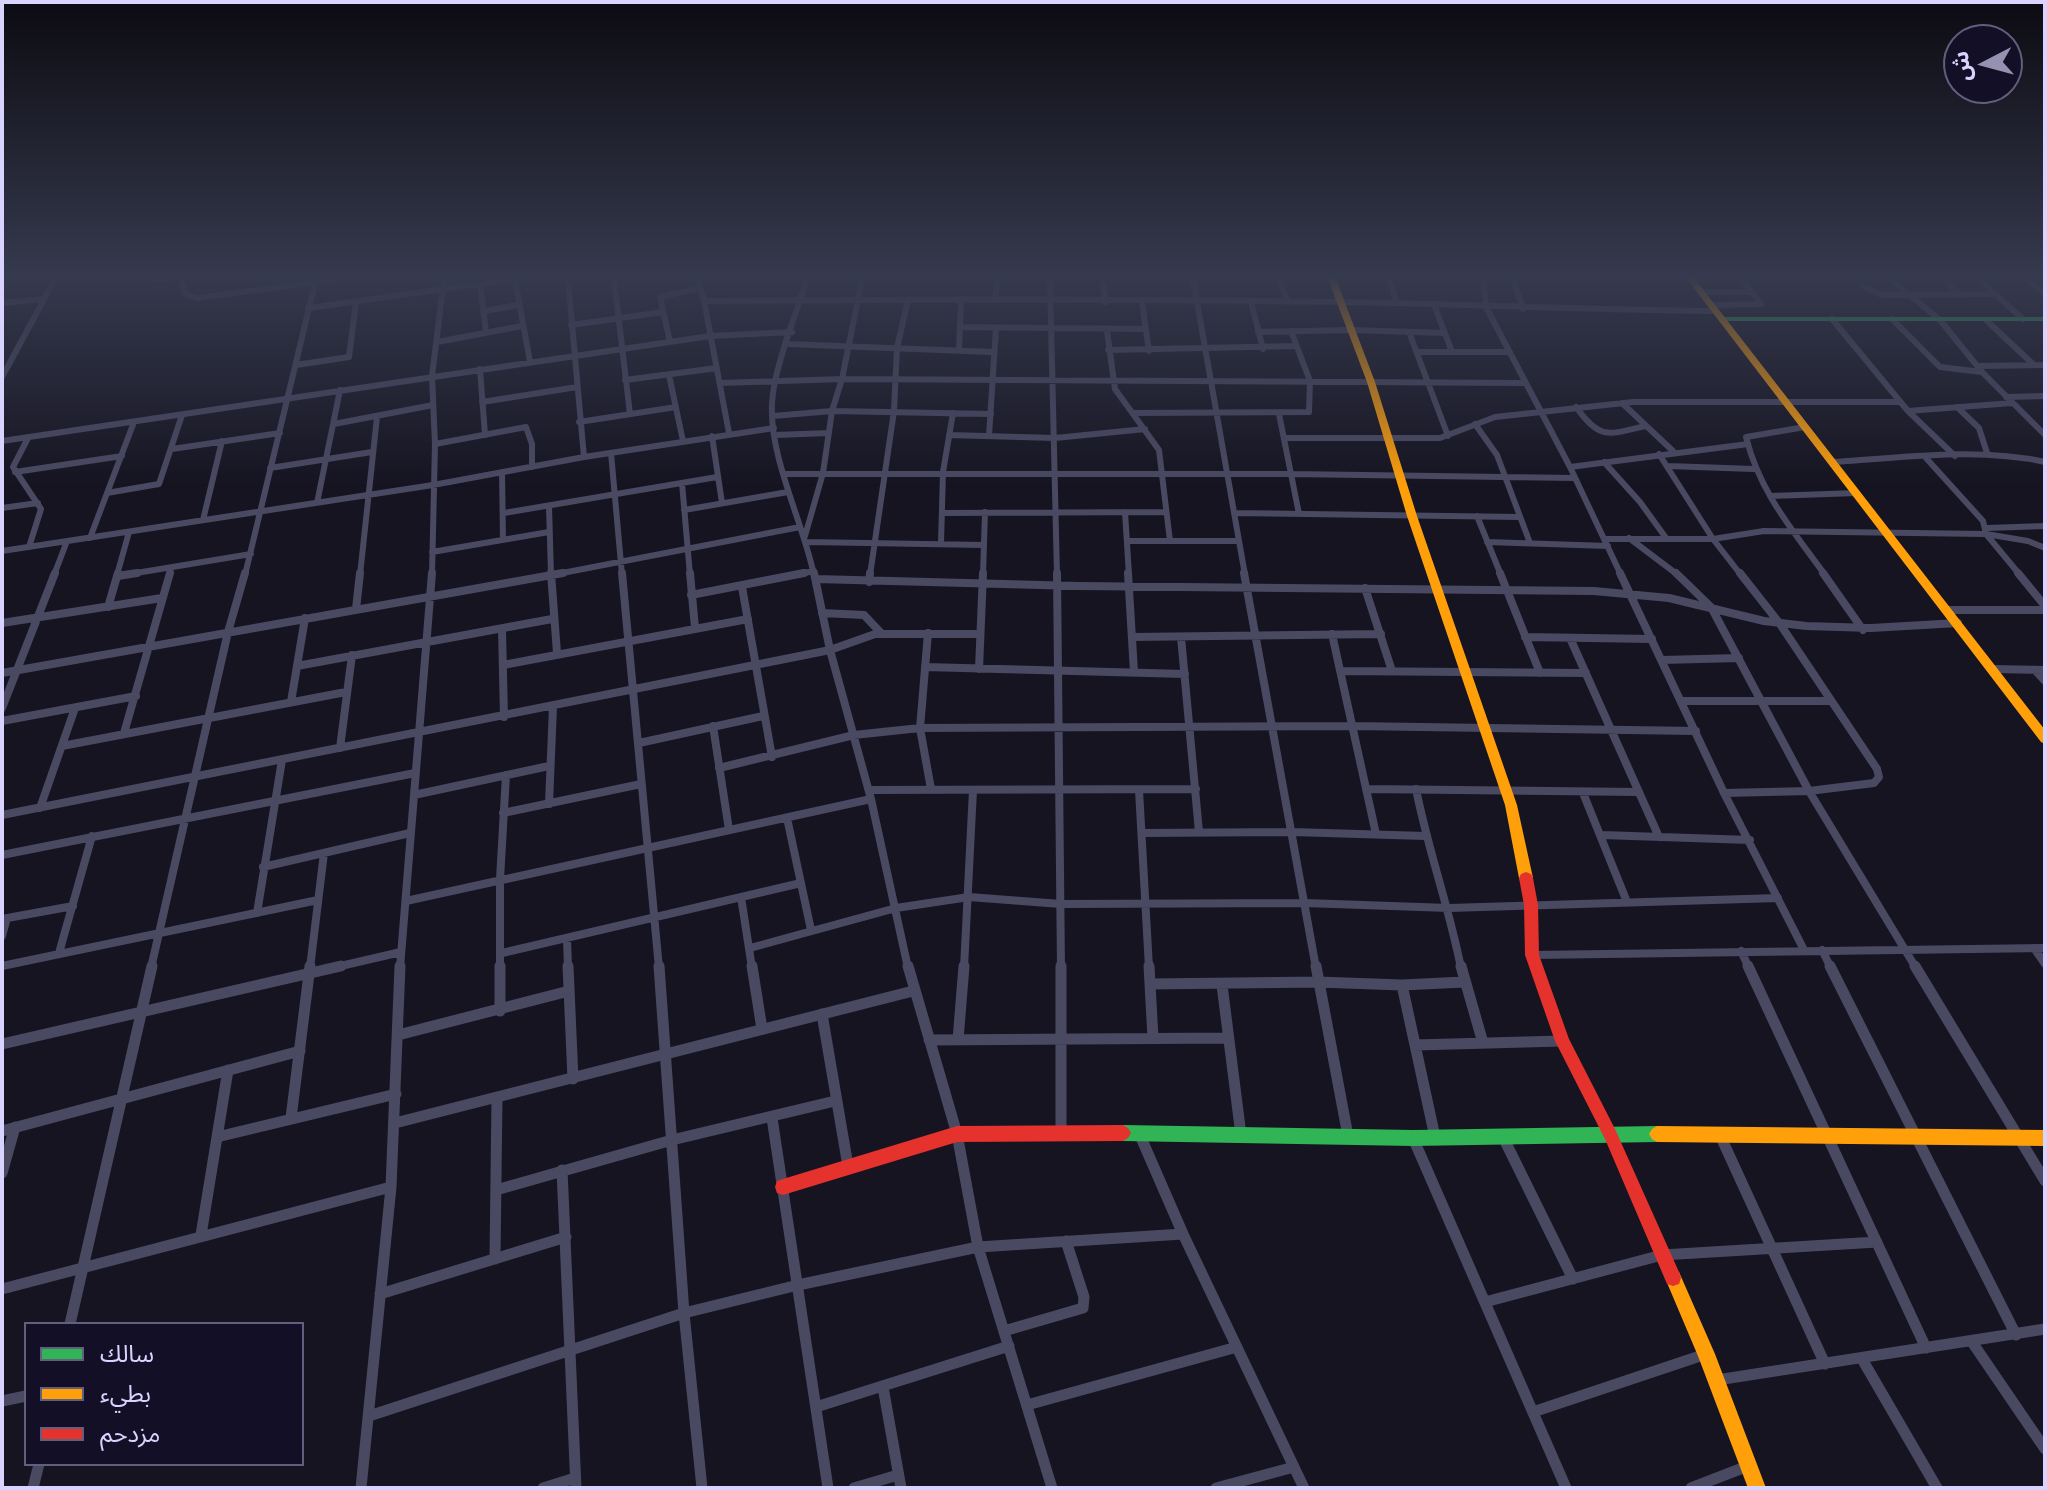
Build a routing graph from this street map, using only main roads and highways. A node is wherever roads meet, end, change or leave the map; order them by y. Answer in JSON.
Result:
{"nodes":[{"id":1,"x":1358,"y":349,"type":"edge"},
{"id":2,"x":1745,"y":349,"type":"edge"},
{"id":3,"x":2045,"y":739,"type":"edge"},
{"id":4,"x":1610,"y":1134,"type":"junction"},
{"id":5,"x":2045,"y":1138,"type":"edge"},
{"id":6,"x":783,"y":1187,"type":"road end"},
{"id":7,"x":1757,"y":1488,"type":"edge"}],
"edges":[{"from":1,"to":4,"type":"main road"},
{"from":2,"to":3,"type":"main road"},
{"from":4,"to":5,"type":"main road"},
{"from":4,"to":6,"type":"main road"},
{"from":4,"to":7,"type":"main road"}]}
